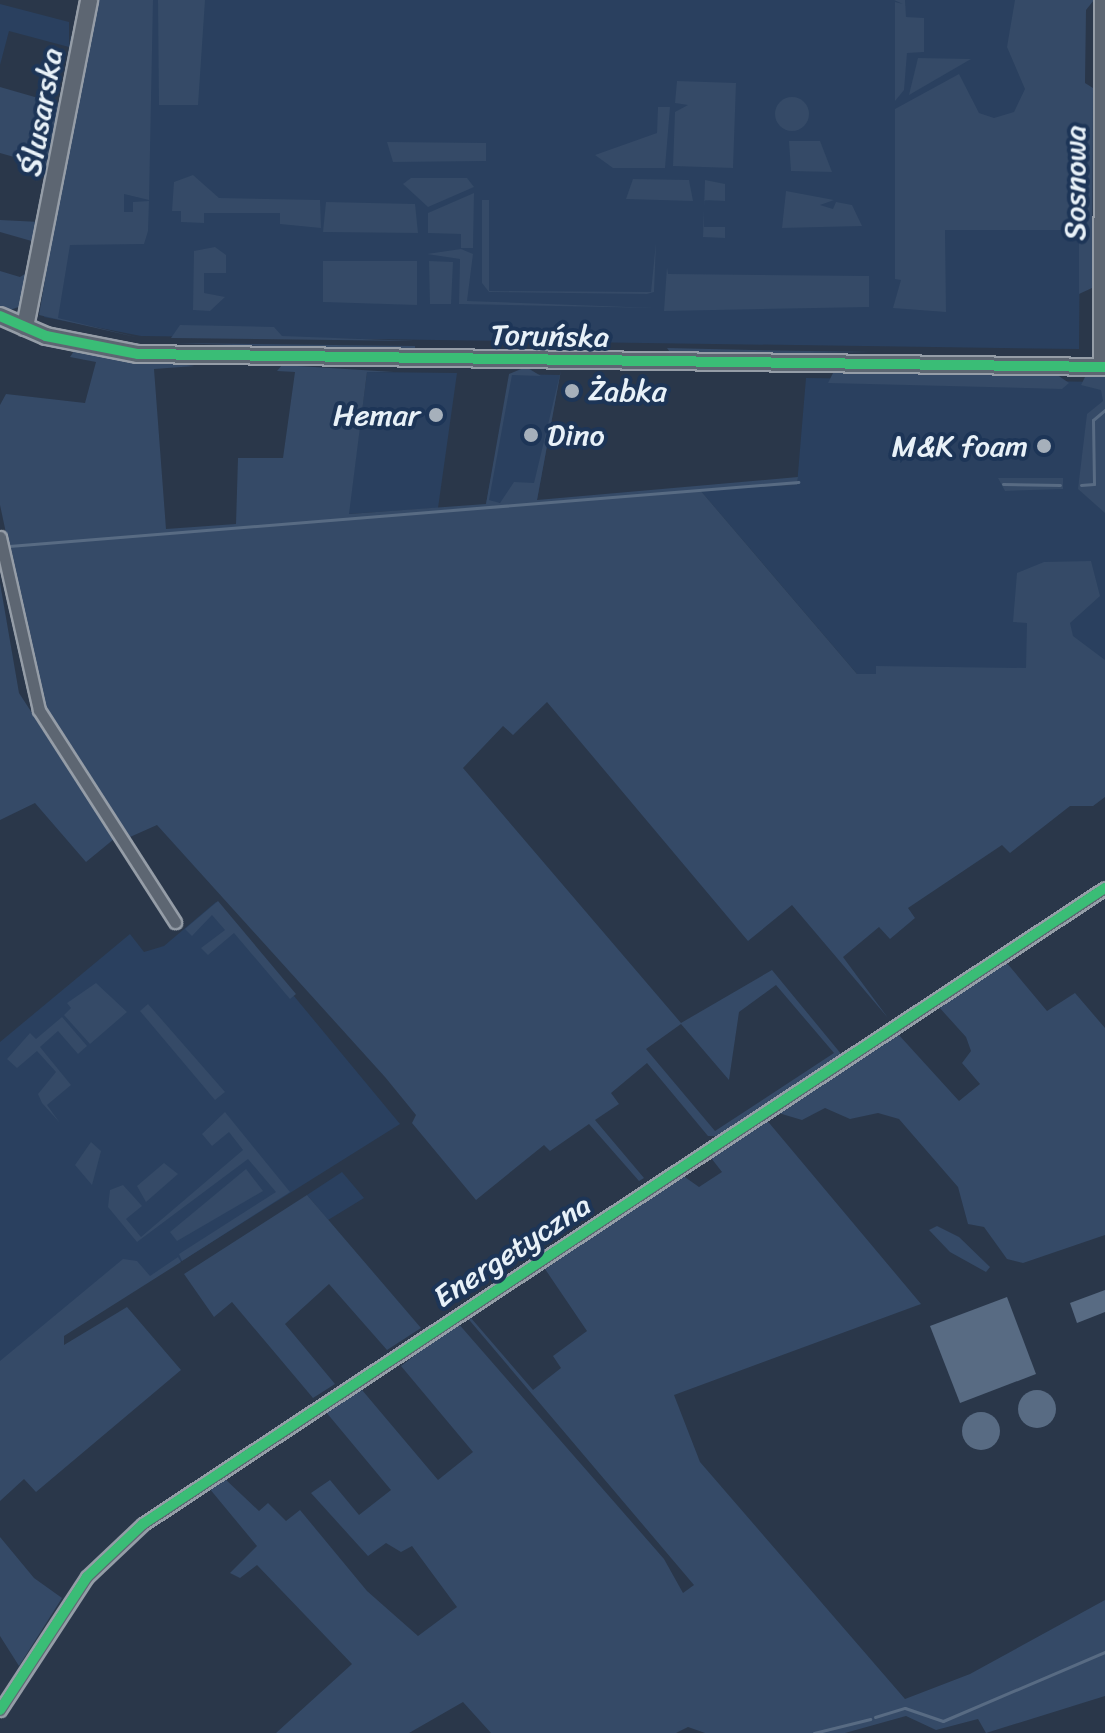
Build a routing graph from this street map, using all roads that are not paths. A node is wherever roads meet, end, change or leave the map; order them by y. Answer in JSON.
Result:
{"nodes":[{"id":1,"x":89,"y":0,"type":"edge"},
{"id":2,"x":1100,"y":0,"type":"edge"},
{"id":3,"x":9,"y":324,"type":"edge"},
{"id":4,"x":1102,"y":367,"type":"edge"},
{"id":5,"x":0,"y":537,"type":"edge"},
{"id":6,"x":1105,"y":888,"type":"edge"},
{"id":7,"x":175,"y":922,"type":"dead end"},
{"id":8,"x":0,"y":1710,"type":"edge"}],
"edges":[{"from":1,"to":3,"type":"street","name":"Ślusarska"},
{"from":2,"to":4,"type":"street","name":"Sosnowa"},
{"from":3,"to":4,"type":"street","name":"Toruńska"},
{"from":5,"to":7,"type":"street"},
{"from":6,"to":8,"type":"street","name":"Energetyczna"}]}
